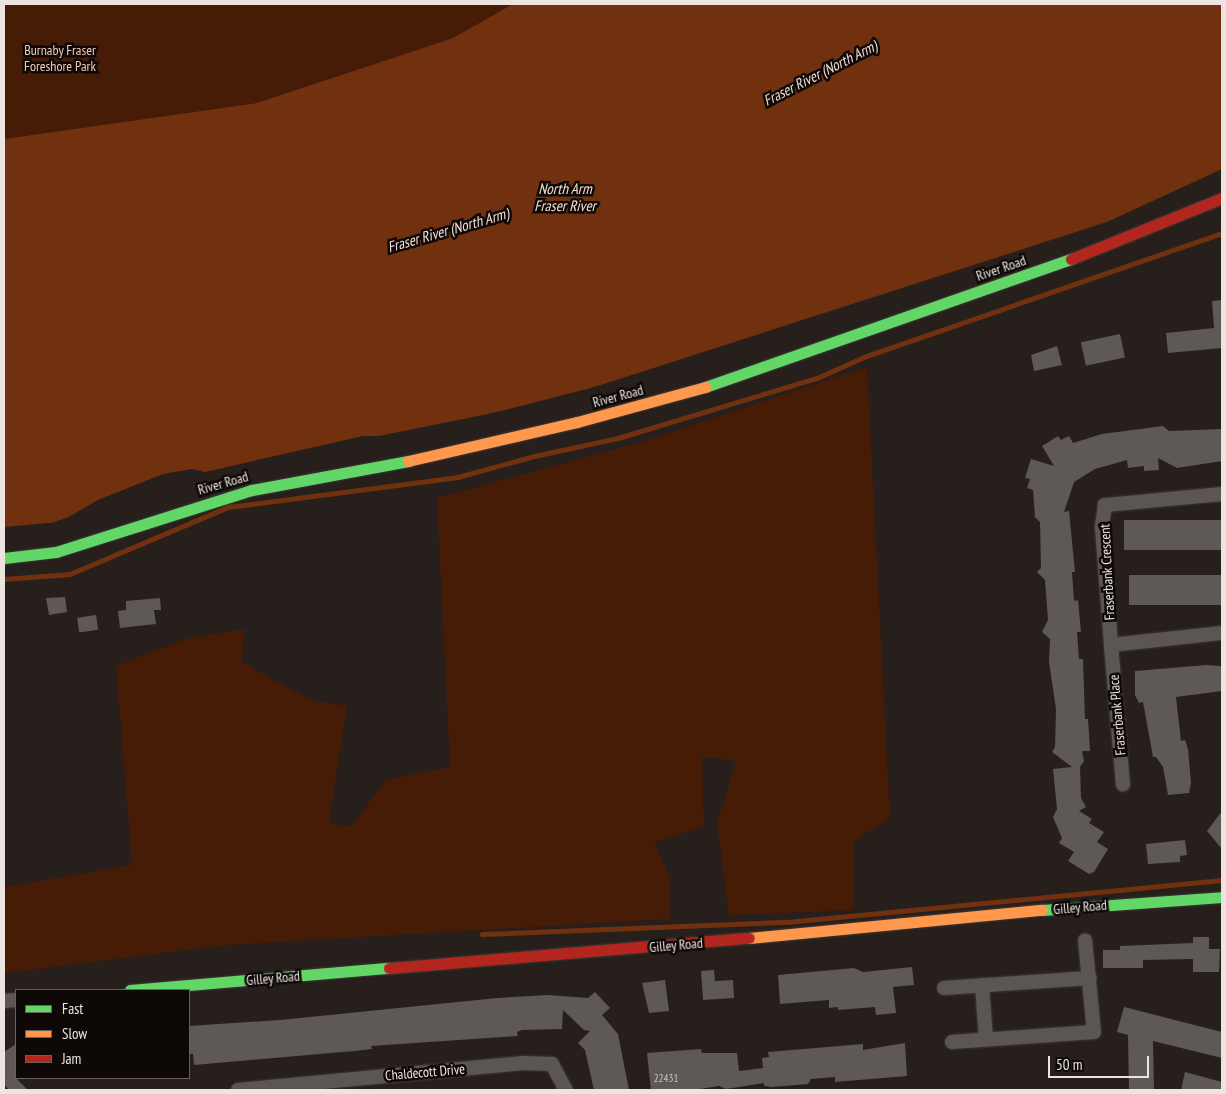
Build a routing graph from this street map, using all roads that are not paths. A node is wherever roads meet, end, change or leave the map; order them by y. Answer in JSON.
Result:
{"nodes":[{"id":1,"x":1222,"y":198,"type":"edge"},
{"id":2,"x":1222,"y":494,"type":"edge"},
{"id":3,"x":4,"y":558,"type":"edge"},
{"id":4,"x":1222,"y":633,"type":"edge"},
{"id":5,"x":1111,"y":645,"type":"junction"},
{"id":6,"x":1123,"y":784,"type":"dead end"},
{"id":7,"x":1222,"y":897,"type":"edge"},
{"id":8,"x":1085,"y":940,"type":"dead end"},
{"id":9,"x":1090,"y":978,"type":"junction"},
{"id":10,"x":982,"y":985,"type":"junction"},
{"id":11,"x":944,"y":988,"type":"dead end"},
{"id":12,"x":142,"y":989,"type":"edge"},
{"id":13,"x":986,"y":1039,"type":"junction"},
{"id":14,"x":952,"y":1042,"type":"dead end"},
{"id":15,"x":238,"y":1090,"type":"edge"},
{"id":16,"x":566,"y":1090,"type":"edge"}],
"edges":[{"from":1,"to":3,"type":"street","name":"River Road"},
{"from":2,"to":5,"type":"street","name":"Fraserbank Crescent"},
{"from":4,"to":5,"type":"street"},
{"from":5,"to":6,"type":"street","name":"Fraserbank Place"},
{"from":7,"to":12,"type":"street","name":"Gilley Road"},
{"from":8,"to":9,"type":"street"},
{"from":9,"to":10,"type":"street"},
{"from":9,"to":13,"type":"street"},
{"from":10,"to":11,"type":"street"},
{"from":10,"to":13,"type":"street"},
{"from":13,"to":14,"type":"street"},
{"from":15,"to":16,"type":"street","name":"Chaldecott Drive"}]}
